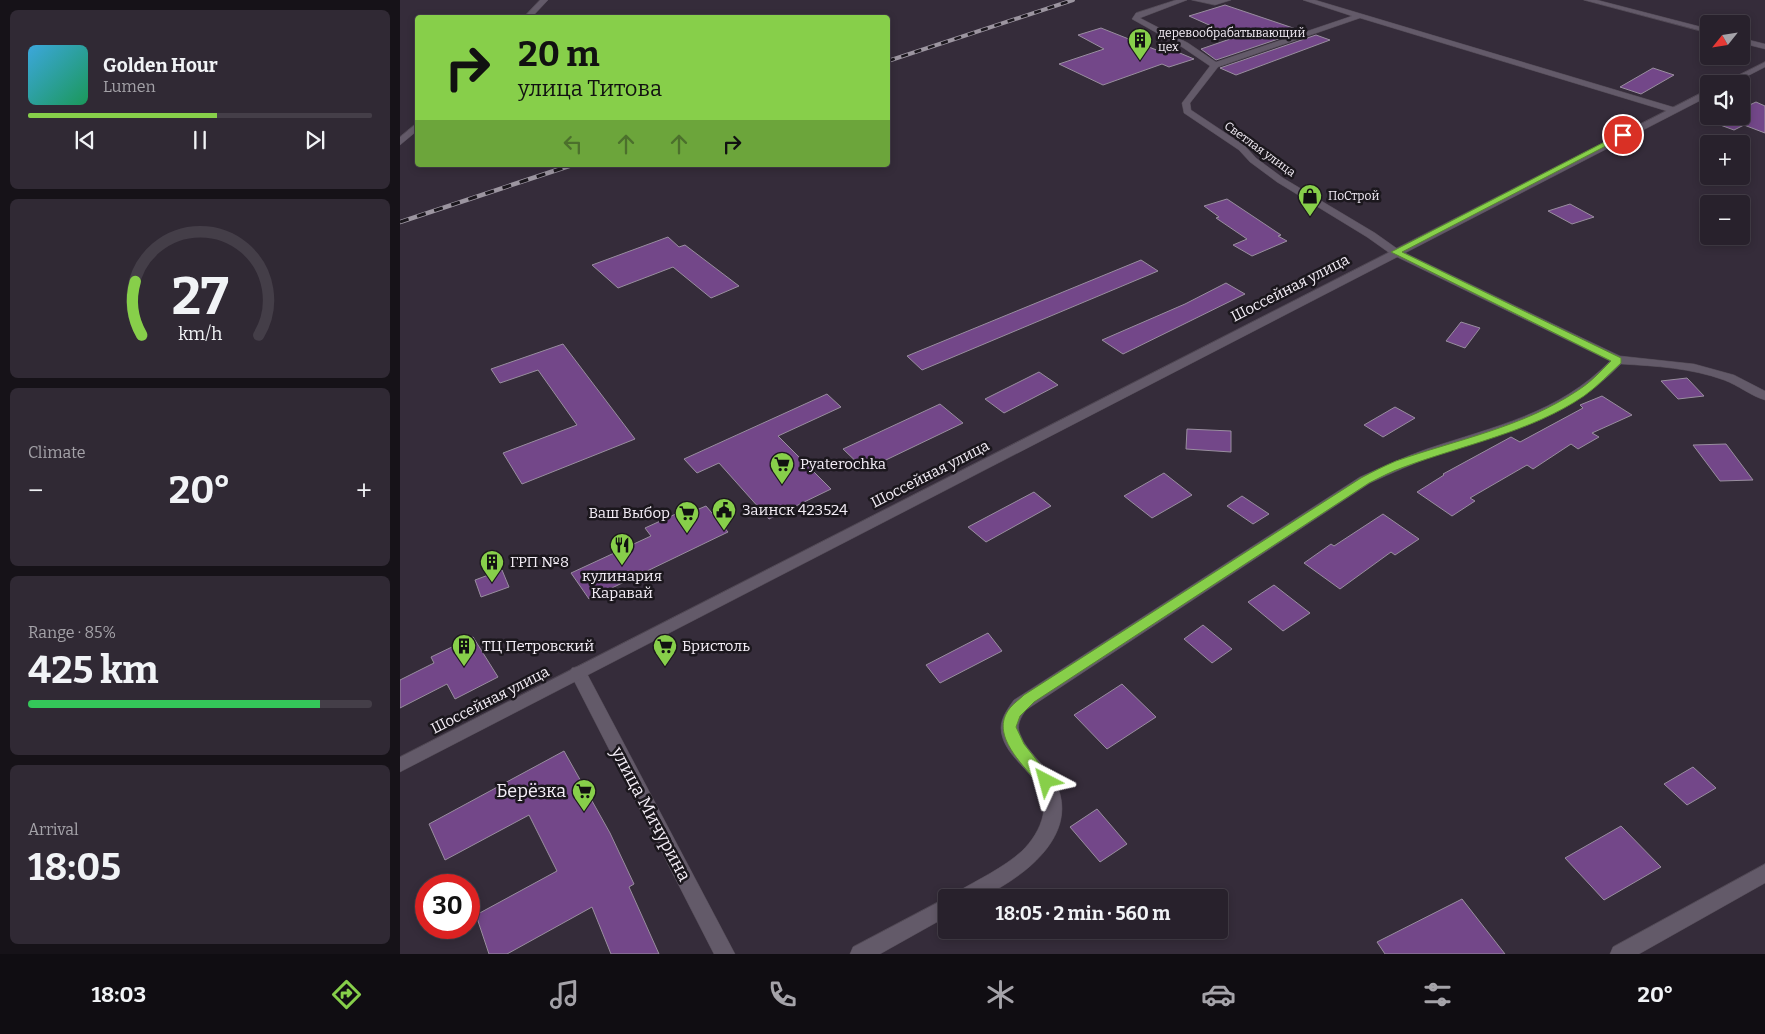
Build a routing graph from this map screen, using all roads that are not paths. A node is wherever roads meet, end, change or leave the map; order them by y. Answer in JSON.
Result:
{"nodes":[{"id":1,"x":544,"y":0,"type":"edge"},
{"id":2,"x":1183,"y":0,"type":"edge"},
{"id":3,"x":1196,"y":0,"type":"edge"},
{"id":4,"x":1227,"y":0,"type":"edge"},
{"id":5,"x":1307,"y":0,"type":"edge"},
{"id":6,"x":1588,"y":0,"type":"edge"},
{"id":7,"x":529,"y":15,"type":"edge"},
{"id":8,"x":1359,"y":16,"type":"junction"},
{"id":9,"x":1700,"y":29,"type":"edge"},
{"id":10,"x":1750,"y":43,"type":"edge"},
{"id":11,"x":1765,"y":47,"type":"edge"},
{"id":12,"x":1765,"y":64,"type":"edge"},
{"id":13,"x":1215,"y":65,"type":"junction"},
{"id":14,"x":1743,"y":75,"type":"edge"},
{"id":15,"x":1700,"y":96,"type":"edge"},
{"id":16,"x":1673,"y":110,"type":"junction"},
{"id":17,"x":415,"y":128,"type":"edge"},
{"id":18,"x":400,"y":142,"type":"edge"},
{"id":19,"x":1395,"y":252,"type":"junction"},
{"id":20,"x":1618,"y":360,"type":"junction"},
{"id":21,"x":1765,"y":396,"type":"edge"},
{"id":22,"x":578,"y":673,"type":"junction"},
{"id":23,"x":400,"y":765,"type":"edge"},
{"id":24,"x":1765,"y":873,"type":"edge"},
{"id":25,"x":980,"y":889,"type":"edge"},
{"id":26,"x":938,"y":911,"type":"edge"},
{"id":27,"x":725,"y":954,"type":"edge"},
{"id":28,"x":860,"y":954,"type":"edge"},
{"id":29,"x":1620,"y":954,"type":"edge"}],
"edges":[{"from":1,"to":7,"type":"street"},
{"from":2,"to":13,"type":"street"},
{"from":3,"to":4,"type":"street"},
{"from":5,"to":8,"type":"street"},
{"from":6,"to":9,"type":"street"},
{"from":8,"to":13,"type":"street"},
{"from":8,"to":16,"type":"street"},
{"from":10,"to":11,"type":"street"},
{"from":12,"to":14,"type":"street"},
{"from":13,"to":19,"type":"street","name":"Светлая улица"},
{"from":15,"to":16,"type":"street","name":"Шоссейная улица"},
{"from":16,"to":19,"type":"street","name":"Шоссейная улица"},
{"from":17,"to":18,"type":"street"},
{"from":19,"to":20,"type":"street","name":"Светлая улица"},
{"from":19,"to":22,"type":"street","name":"Шоссейная улица"},
{"from":20,"to":21,"type":"street"},
{"from":20,"to":25,"type":"street"},
{"from":22,"to":23,"type":"street","name":"Шоссейная улица"},
{"from":22,"to":27,"type":"street","name":"улица Мичурина"},
{"from":24,"to":29,"type":"street"},
{"from":26,"to":28,"type":"street"}]}
